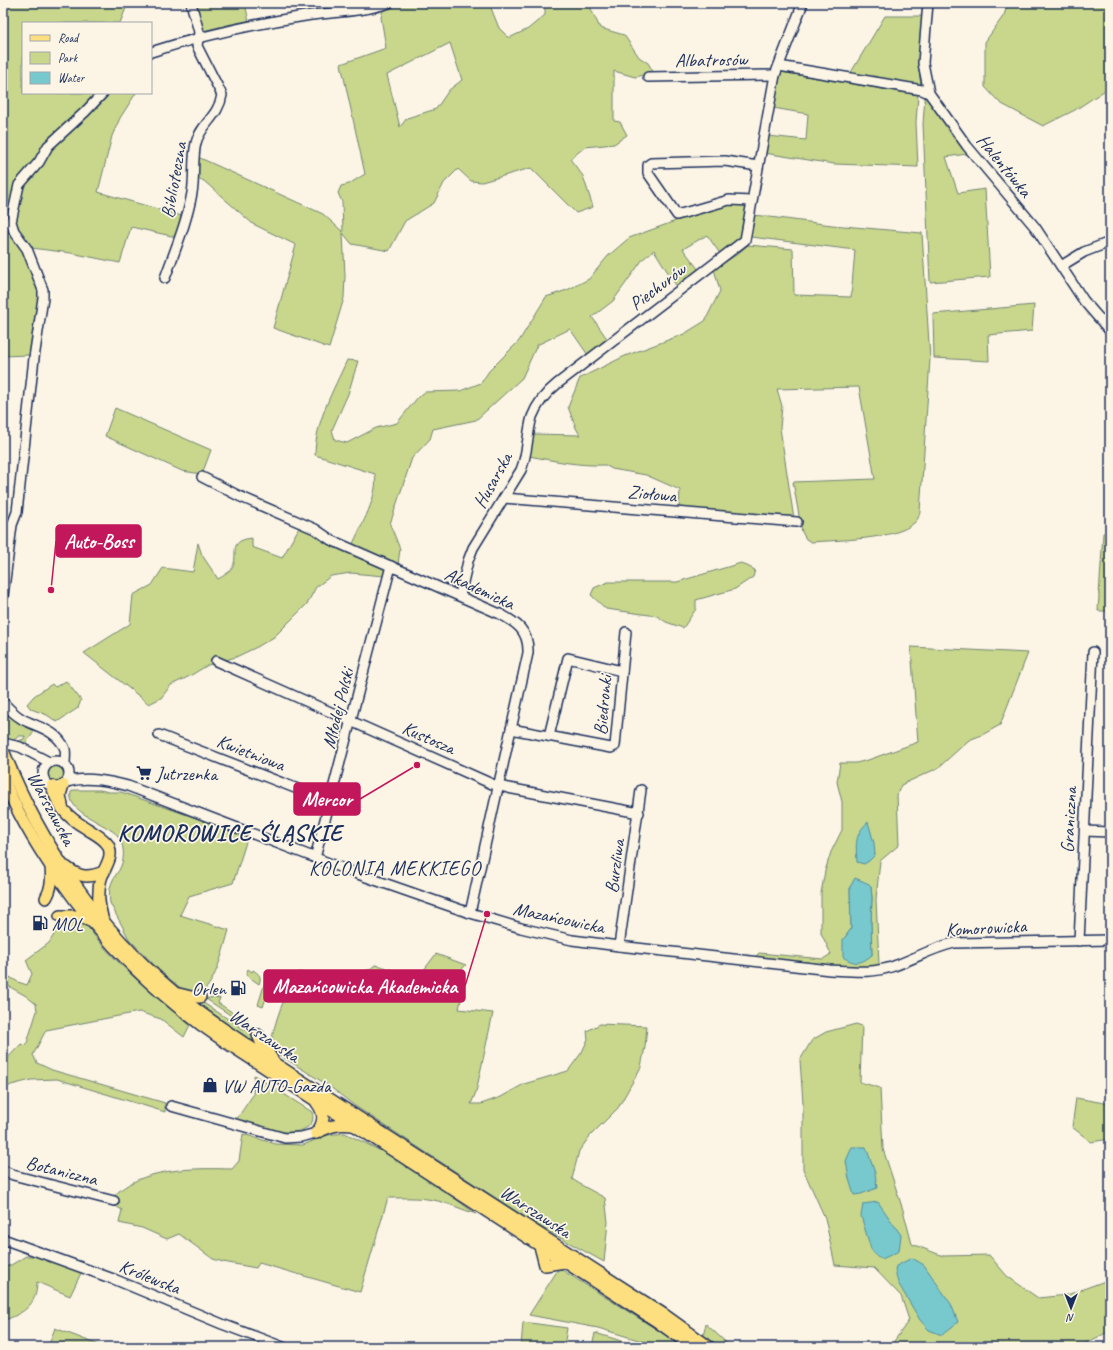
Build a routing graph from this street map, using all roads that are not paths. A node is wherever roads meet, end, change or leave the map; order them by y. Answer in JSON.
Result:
{"nodes":[{"id":1,"x":191,"y":3,"type":"edge"},
{"id":2,"x":389,"y":3,"type":"edge"},
{"id":3,"x":802,"y":3,"type":"edge"},
{"id":4,"x":928,"y":3,"type":"edge"},
{"id":5,"x":198,"y":39,"type":"junction"},
{"id":6,"x":152,"y":52,"type":"edge"},
{"id":7,"x":779,"y":66,"type":"junction"},
{"id":8,"x":776,"y":75,"type":"junction"},
{"id":9,"x":648,"y":77,"type":"dead end"},
{"id":10,"x":929,"y":93,"type":"junction"},
{"id":11,"x":102,"y":94,"type":"edge"},
{"id":12,"x":758,"y":166,"type":"junction"},
{"id":13,"x":752,"y":201,"type":"junction"},
{"id":14,"x":1110,"y":242,"type":"edge"},
{"id":15,"x":1062,"y":266,"type":"junction"},
{"id":16,"x":165,"y":278,"type":"dead end"},
{"id":17,"x":1110,"y":331,"type":"edge"},
{"id":18,"x":557,"y":384,"type":"joint"},
{"id":19,"x":202,"y":477,"type":"dead end"},
{"id":20,"x":504,"y":498,"type":"junction"},
{"id":21,"x":798,"y":522,"type":"dead end"},
{"id":22,"x":391,"y":566,"type":"junction"},
{"id":23,"x":3,"y":591,"type":"edge"},
{"id":24,"x":460,"y":595,"type":"junction"},
{"id":25,"x":626,"y":632,"type":"dead end"},
{"id":26,"x":1093,"y":652,"type":"dead end"},
{"id":27,"x":216,"y":661,"type":"dead end"},
{"id":28,"x":622,"y":671,"type":"junction"},
{"id":29,"x":3,"y":702,"type":"edge"},
{"id":30,"x":352,"y":721,"type":"junction"},
{"id":31,"x":511,"y":729,"type":"junction"},
{"id":32,"x":159,"y":735,"type":"dead end"},
{"id":33,"x":549,"y":736,"type":"junction"},
{"id":34,"x":3,"y":743,"type":"edge"},
{"id":35,"x":61,"y":744,"type":"junction"},
{"id":36,"x":5,"y":755,"type":"edge"},
{"id":37,"x":49,"y":764,"type":"junction"},
{"id":38,"x":67,"y":768,"type":"junction"},
{"id":39,"x":3,"y":777,"type":"edge"},
{"id":40,"x":98,"y":780,"type":"junction"},
{"id":41,"x":60,"y":784,"type":"junction"},
{"id":42,"x":499,"y":785,"type":"junction"},
{"id":43,"x":641,"y":790,"type":"dead end"},
{"id":44,"x":331,"y":802,"type":"junction"},
{"id":45,"x":639,"y":813,"type":"junction"},
{"id":46,"x":1085,"y":831,"type":"junction"},
{"id":47,"x":1110,"y":832,"type":"edge"},
{"id":48,"x":316,"y":858,"type":"junction"},
{"id":49,"x":56,"y":864,"type":"junction"},
{"id":50,"x":104,"y":872,"type":"junction"},
{"id":51,"x":46,"y":898,"type":"dead end"},
{"id":52,"x":470,"y":913,"type":"junction"},
{"id":53,"x":60,"y":916,"type":"dead end"},
{"id":54,"x":98,"y":920,"type":"junction"},
{"id":55,"x":1110,"y":940,"type":"edge"},
{"id":56,"x":1079,"y":941,"type":"junction"},
{"id":57,"x":619,"y":946,"type":"junction"},
{"id":58,"x":869,"y":972,"type":"joint"},
{"id":59,"x":175,"y":993,"type":"junction"},
{"id":60,"x":200,"y":997,"type":"dead end"},
{"id":61,"x":258,"y":1036,"type":"dead end"},
{"id":62,"x":274,"y":1063,"type":"junction"},
{"id":63,"x":314,"y":1100,"type":"junction"},
{"id":64,"x":171,"y":1106,"type":"dead end"},
{"id":65,"x":354,"y":1126,"type":"junction"},
{"id":66,"x":316,"y":1133,"type":"junction"},
{"id":67,"x":3,"y":1170,"type":"edge"},
{"id":68,"x":114,"y":1201,"type":"dead end"},
{"id":69,"x":3,"y":1239,"type":"edge"},
{"id":70,"x":283,"y":1347,"type":"edge"},
{"id":71,"x":692,"y":1347,"type":"edge"},
{"id":72,"x":709,"y":1347,"type":"edge"}],
"edges":[{"from":1,"to":5,"type":"street","name":"Biblioteczna"},
{"from":2,"to":5,"type":"street"},
{"from":3,"to":7,"type":"street","name":"Piechurów"},
{"from":4,"to":10,"type":"street","name":"Halentówka"},
{"from":5,"to":6,"type":"street"},
{"from":5,"to":16,"type":"street","name":"Biblioteczna"},
{"from":7,"to":8,"type":"street","name":"Piechurów"},
{"from":7,"to":10,"type":"street"},
{"from":8,"to":9,"type":"street","name":"Albatrosów"},
{"from":8,"to":12,"type":"street","name":"Piechurów"},
{"from":10,"to":15,"type":"street","name":"Halentówka"},
{"from":11,"to":23,"type":"street"},
{"from":12,"to":13,"type":"street","name":"Piechurów"},
{"from":12,"to":13,"type":"street"},
{"from":13,"to":18,"type":"street","name":"Piechurów"},
{"from":14,"to":15,"type":"street"},
{"from":15,"to":17,"type":"street","name":"Halentówka"},
{"from":18,"to":20,"type":"street","name":"Husarska"},
{"from":19,"to":22,"type":"street","name":"Akademicka"},
{"from":20,"to":21,"type":"street","name":"Ziołowa"},
{"from":20,"to":24,"type":"street","name":"Husarska"},
{"from":22,"to":24,"type":"street","name":"Akademicka"},
{"from":22,"to":30,"type":"street","name":"Młodej Polski"},
{"from":24,"to":31,"type":"street","name":"Akademicka"},
{"from":25,"to":28,"type":"street","name":"Biedronki"},
{"from":26,"to":46,"type":"street","name":"Graniczna"},
{"from":27,"to":30,"type":"street","name":"Kustosza"},
{"from":28,"to":33,"type":"street"},
{"from":28,"to":33,"type":"street","name":"Biedronki"},
{"from":29,"to":35,"type":"street"},
{"from":30,"to":42,"type":"street","name":"Kustosza"},
{"from":30,"to":44,"type":"street","name":"Młodej Polski"},
{"from":31,"to":33,"type":"street","name":"Biedronki"},
{"from":31,"to":42,"type":"street","name":"Akademicka"},
{"from":32,"to":44,"type":"street","name":"Kwietniowa"},
{"from":34,"to":37,"type":"street"},
{"from":35,"to":37,"type":"street"},
{"from":35,"to":38,"type":"street"},
{"from":36,"to":49,"type":"main road","name":"Warszawska"},
{"from":37,"to":38,"type":"street"},
{"from":37,"to":41,"type":"street"},
{"from":38,"to":40,"type":"street","name":"Mazańcowicka"},
{"from":38,"to":41,"type":"street"},
{"from":39,"to":49,"type":"main road","name":"Warszawska"},
{"from":40,"to":41,"type":"street","name":"Mazańcowicka"},
{"from":40,"to":48,"type":"street","name":"Mazańcowicka"},
{"from":41,"to":50,"type":"main road"},
{"from":42,"to":45,"type":"street","name":"Kustosza"},
{"from":42,"to":52,"type":"street","name":"Akademicka"},
{"from":43,"to":45,"type":"street","name":"Burzliwa"},
{"from":44,"to":48,"type":"street","name":"Młodej Polski"},
{"from":45,"to":57,"type":"street","name":"Burzliwa"},
{"from":46,"to":47,"type":"street"},
{"from":46,"to":56,"type":"street","name":"Graniczna"},
{"from":48,"to":52,"type":"street","name":"Mazańcowicka"},
{"from":49,"to":50,"type":"main road"},
{"from":49,"to":51,"type":"main road"},
{"from":49,"to":54,"type":"main road","name":"Warszawska"},
{"from":50,"to":54,"type":"main road"},
{"from":52,"to":57,"type":"street","name":"Mazańcowicka"},
{"from":53,"to":54,"type":"main road"},
{"from":54,"to":59,"type":"main road","name":"Warszawska"},
{"from":54,"to":63,"type":"main road","name":"Warszawska"},
{"from":55,"to":56,"type":"street","name":"Komorowicka"},
{"from":56,"to":58,"type":"street","name":"Komorowicka"},
{"from":57,"to":58,"type":"street","name":"Mazańcowicka"},
{"from":59,"to":60,"type":"main road"},
{"from":59,"to":62,"type":"main road","name":"Warszawska"},
{"from":61,"to":62,"type":"main road"},
{"from":62,"to":72,"type":"main road","name":"Warszawska"},
{"from":63,"to":65,"type":"main road","name":"Warszawska"},
{"from":63,"to":66,"type":"main road"},
{"from":64,"to":66,"type":"street"},
{"from":65,"to":66,"type":"main road"},
{"from":65,"to":71,"type":"main road","name":"Warszawska"},
{"from":67,"to":68,"type":"street","name":"Botaniczna"},
{"from":69,"to":70,"type":"street","name":"Królewska"}]}
